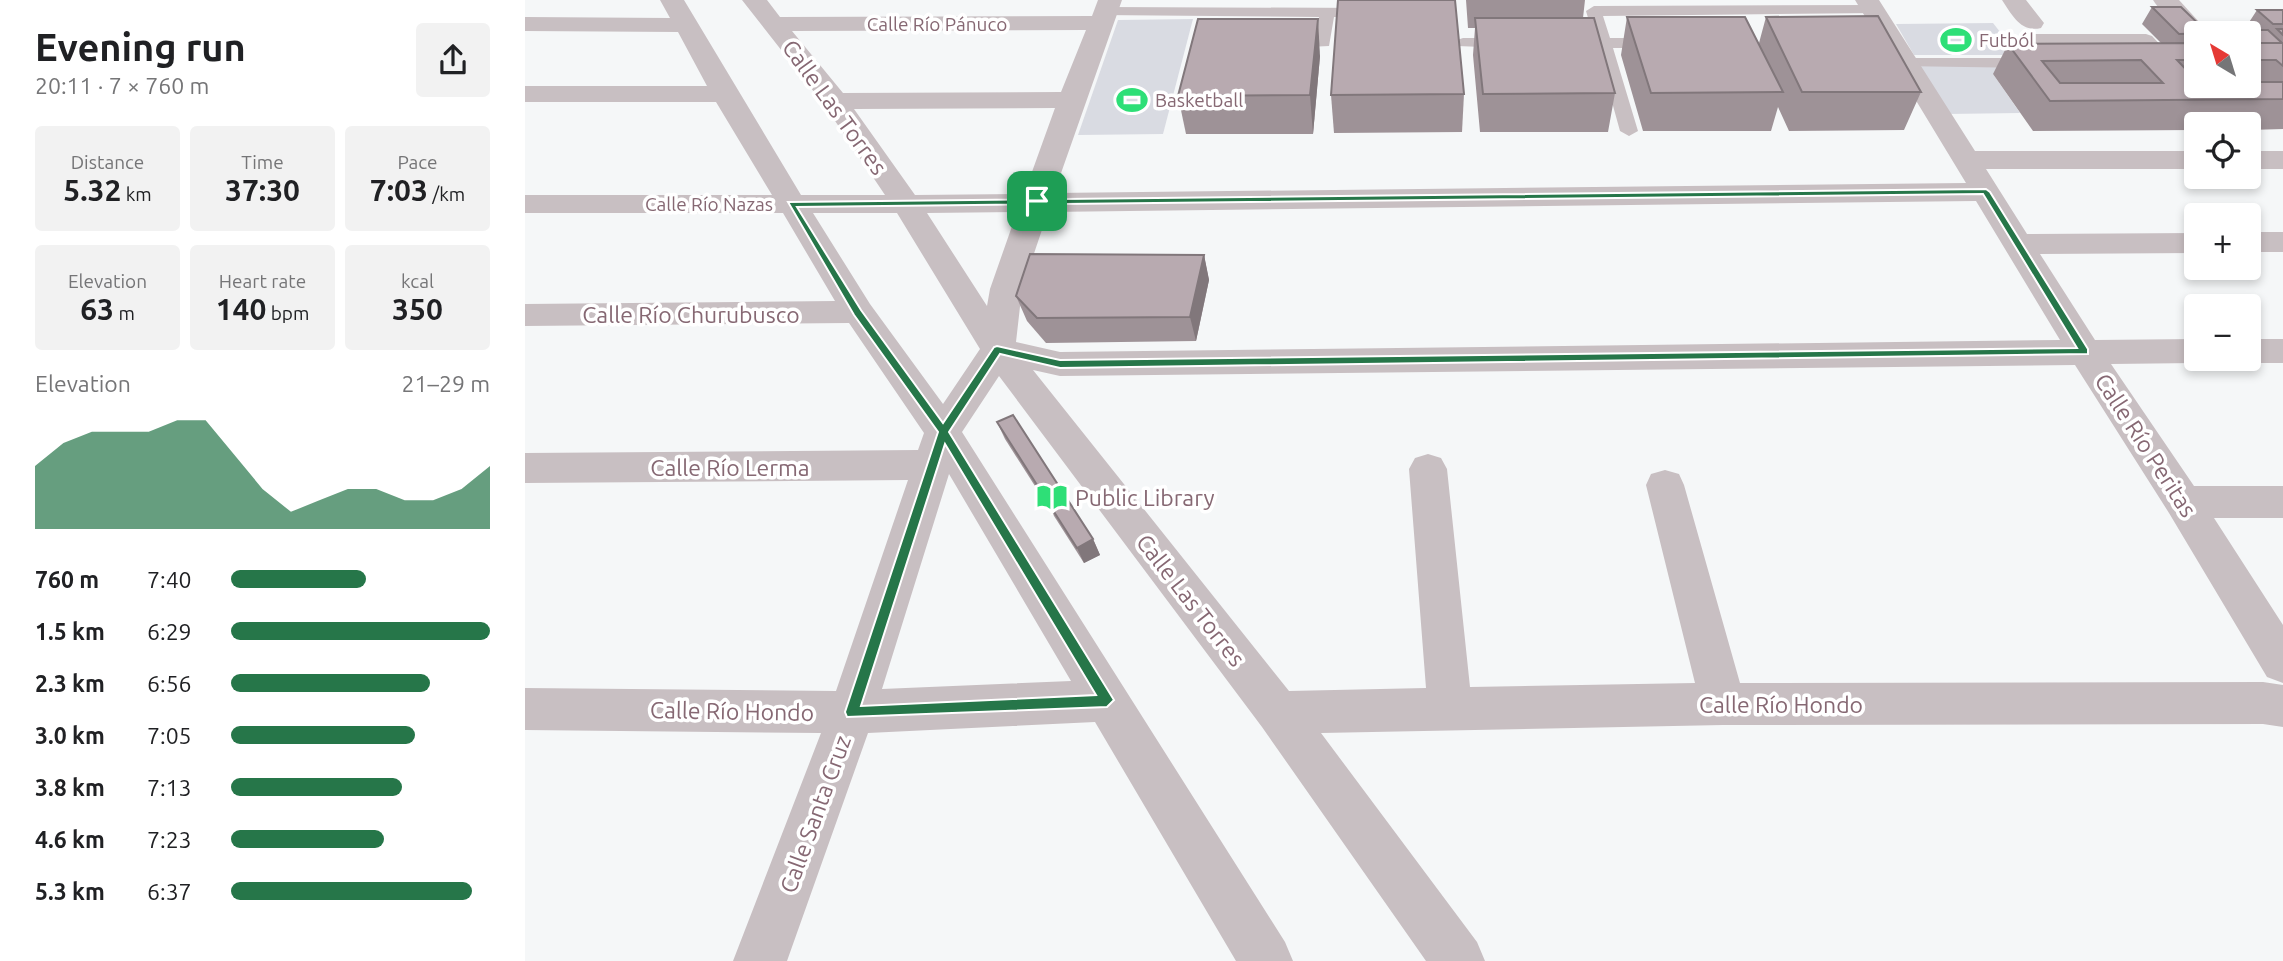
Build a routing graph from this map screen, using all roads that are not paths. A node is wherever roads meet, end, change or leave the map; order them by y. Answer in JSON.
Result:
{"nodes":[{"id":1,"x":754,"y":0,"type":"edge"},
{"id":2,"x":2014,"y":0,"type":"edge"},
{"id":3,"x":2165,"y":0,"type":"edge"},
{"id":4,"x":1870,"y":5,"type":"edge"},
{"id":5,"x":678,"y":12,"type":"edge"},
{"id":6,"x":1105,"y":12,"type":"edge"},
{"id":7,"x":1212,"y":12,"type":"junction"},
{"id":8,"x":1327,"y":13,"type":"junction"},
{"id":9,"x":1387,"y":13,"type":"edge"},
{"id":10,"x":2186,"y":21,"type":"edge"},
{"id":11,"x":2032,"y":23,"type":"dead end"},
{"id":12,"x":525,"y":24,"type":"edge"},
{"id":13,"x":773,"y":24,"type":"junction"},
{"id":14,"x":1207,"y":33,"type":"edge"},
{"id":15,"x":1270,"y":43,"type":"edge"},
{"id":16,"x":1463,"y":43,"type":"dead end"},
{"id":17,"x":1527,"y":43,"type":"edge"},
{"id":18,"x":1552,"y":43,"type":"edge"},
{"id":19,"x":1603,"y":43,"type":"junction"},
{"id":20,"x":1672,"y":43,"type":"edge"},
{"id":21,"x":1889,"y":49,"type":"junction"},
{"id":22,"x":2145,"y":64,"type":"edge"},
{"id":23,"x":525,"y":94,"type":"edge"},
{"id":24,"x":725,"y":94,"type":"junction"},
{"id":25,"x":1071,"y":100,"type":"junction"},
{"id":26,"x":835,"y":102,"type":"junction"},
{"id":27,"x":1629,"y":131,"type":"dead end"},
{"id":28,"x":1966,"y":160,"type":"junction"},
{"id":29,"x":2184,"y":160,"type":"edge"},
{"id":30,"x":2261,"y":160,"type":"edge"},
{"id":31,"x":2283,"y":160,"type":"edge"},
{"id":32,"x":1986,"y":192,"type":"junction"},
{"id":33,"x":1037,"y":201,"type":"junction"},
{"id":34,"x":525,"y":204,"type":"edge"},
{"id":35,"x":791,"y":204,"type":"junction"},
{"id":36,"x":906,"y":204,"type":"junction"},
{"id":37,"x":2261,"y":242,"type":"edge"},
{"id":38,"x":2283,"y":242,"type":"edge"},
{"id":39,"x":2184,"y":243,"type":"edge"},
{"id":40,"x":2018,"y":244,"type":"junction"},
{"id":41,"x":858,"y":313,"type":"junction"},
{"id":42,"x":525,"y":315,"type":"edge"},
{"id":43,"x":997,"y":350,"type":"junction"},
{"id":44,"x":2084,"y":351,"type":"junction"},
{"id":45,"x":2184,"y":351,"type":"edge"},
{"id":46,"x":2261,"y":351,"type":"edge"},
{"id":47,"x":2283,"y":351,"type":"edge"},
{"id":48,"x":939,"y":448,"type":"junction"},
{"id":49,"x":525,"y":468,"type":"edge"},
{"id":50,"x":1428,"y":469,"type":"dead end"},
{"id":51,"x":1665,"y":485,"type":"dead end"},
{"id":52,"x":2183,"y":502,"type":"junction"},
{"id":53,"x":2283,"y":502,"type":"edge"},
{"id":54,"x":2283,"y":663,"type":"edge"},
{"id":55,"x":1107,"y":700,"type":"junction"},
{"id":56,"x":1723,"y":704,"type":"junction"},
{"id":57,"x":2283,"y":706,"type":"edge"},
{"id":58,"x":525,"y":709,"type":"edge"},
{"id":59,"x":1450,"y":710,"type":"junction"},
{"id":60,"x":852,"y":712,"type":"junction"},
{"id":61,"x":1278,"y":712,"type":"junction"},
{"id":62,"x":760,"y":961,"type":"edge"},
{"id":63,"x":1266,"y":961,"type":"edge"},
{"id":64,"x":1458,"y":961,"type":"edge"}],
"edges":[{"from":1,"to":13,"type":"street","name":"Calle Las Torres"},
{"from":2,"to":11,"type":"street"},
{"from":3,"to":10,"type":"street"},
{"from":4,"to":19,"type":"lane"},
{"from":4,"to":21,"type":"street","name":"Calle Río Peritas"},
{"from":5,"to":12,"type":"street"},
{"from":5,"to":24,"type":"street"},
{"from":6,"to":7,"type":"lane"},
{"from":6,"to":13,"type":"street","name":"Calle Río Pánuco"},
{"from":6,"to":25,"type":"street","name":"Calle Santa Cruz"},
{"from":7,"to":8,"type":"lane"},
{"from":7,"to":14,"type":"lane"},
{"from":8,"to":9,"type":"lane"},
{"from":8,"to":15,"type":"lane"},
{"from":13,"to":26,"type":"street","name":"Calle Las Torres"},
{"from":16,"to":17,"type":"lane"},
{"from":18,"to":19,"type":"lane"},
{"from":19,"to":20,"type":"lane"},
{"from":19,"to":27,"type":"lane"},
{"from":21,"to":22,"type":"lane"},
{"from":21,"to":28,"type":"street","name":"Calle Río Peritas"},
{"from":23,"to":24,"type":"street"},
{"from":24,"to":35,"type":"street"},
{"from":25,"to":26,"type":"street"},
{"from":25,"to":33,"type":"street","name":"Calle Santa Cruz"},
{"from":26,"to":36,"type":"street","name":"Calle Las Torres"},
{"from":28,"to":29,"type":"street"},
{"from":28,"to":32,"type":"street","name":"Calle Río Peritas"},
{"from":30,"to":31,"type":"street"},
{"from":32,"to":33,"type":"street","name":"Calle Río Nazas"},
{"from":32,"to":40,"type":"street","name":"Calle Río Peritas"},
{"from":33,"to":36,"type":"street","name":"Calle Río Nazas"},
{"from":33,"to":43,"type":"street","name":"Calle Santa Cruz"},
{"from":34,"to":35,"type":"street","name":"Calle Río Nazas"},
{"from":35,"to":36,"type":"street","name":"Calle Río Nazas"},
{"from":35,"to":41,"type":"street"},
{"from":36,"to":43,"type":"street","name":"Calle Las Torres"},
{"from":37,"to":38,"type":"street"},
{"from":39,"to":40,"type":"street"},
{"from":40,"to":44,"type":"street","name":"Calle Río Peritas"},
{"from":41,"to":42,"type":"street","name":"Calle Río Churubusco"},
{"from":41,"to":48,"type":"street"},
{"from":43,"to":44,"type":"street"},
{"from":43,"to":48,"type":"street","name":"Calle Santa Cruz"},
{"from":43,"to":61,"type":"street","name":"Calle Las Torres"},
{"from":44,"to":45,"type":"street"},
{"from":44,"to":52,"type":"street","name":"Calle Río Peritas"},
{"from":46,"to":47,"type":"street"},
{"from":48,"to":49,"type":"street","name":"Calle Río Lerma"},
{"from":48,"to":55,"type":"street"},
{"from":48,"to":60,"type":"street","name":"Calle Santa Cruz"},
{"from":50,"to":59,"type":"street"},
{"from":51,"to":56,"type":"street"},
{"from":52,"to":53,"type":"street"},
{"from":52,"to":54,"type":"street","name":"Calle Río Peritas"},
{"from":55,"to":60,"type":"street","name":"Calle Río Hondo"},
{"from":55,"to":63,"type":"street"},
{"from":56,"to":57,"type":"street","name":"Calle Río Hondo"},
{"from":56,"to":59,"type":"street","name":"Calle Río Hondo"},
{"from":58,"to":60,"type":"street","name":"Calle Río Hondo"},
{"from":59,"to":61,"type":"street","name":"Calle Río Hondo"},
{"from":60,"to":62,"type":"street","name":"Calle Santa Cruz"},
{"from":61,"to":64,"type":"street","name":"Calle Las Torres"}]}
